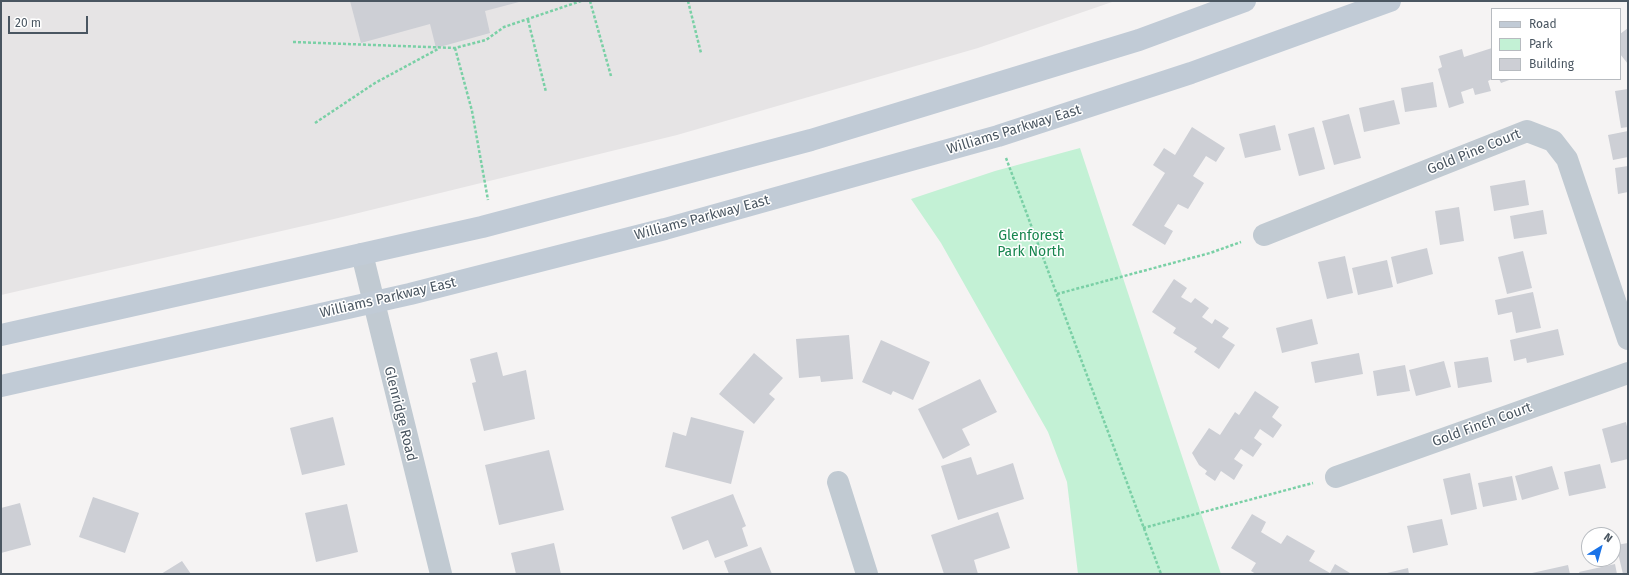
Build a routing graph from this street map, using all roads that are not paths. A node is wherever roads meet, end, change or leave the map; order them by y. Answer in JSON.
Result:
{"nodes":[{"id":1,"x":1245,"y":1,"type":"edge"},
{"id":2,"x":1390,"y":1,"type":"edge"},
{"id":3,"x":1264,"y":235,"type":"road end"},
{"id":4,"x":362,"y":254,"type":"junction"},
{"id":5,"x":373,"y":302,"type":"junction"},
{"id":6,"x":1,"y":335,"type":"edge"},
{"id":7,"x":1628,"y":339,"type":"edge"},
{"id":8,"x":1628,"y":372,"type":"edge"},
{"id":9,"x":1,"y":386,"type":"edge"},
{"id":10,"x":1336,"y":477,"type":"road end"},
{"id":11,"x":838,"y":482,"type":"dead end"},
{"id":12,"x":441,"y":574,"type":"edge"},
{"id":13,"x":867,"y":574,"type":"edge"}],
"edges":[{"from":1,"to":4,"type":"main road"},
{"from":2,"to":5,"type":"main road","name":"Williams Parkway East"},
{"from":3,"to":7,"type":"street","name":"Gold Pine Court"},
{"from":4,"to":5,"type":"street","name":"Glenridge Road"},
{"from":4,"to":6,"type":"main road"},
{"from":5,"to":9,"type":"main road","name":"Williams Parkway East"},
{"from":5,"to":12,"type":"street","name":"Glenridge Road"},
{"from":8,"to":10,"type":"street","name":"Gold Finch Court"},
{"from":11,"to":13,"type":"street"}]}
